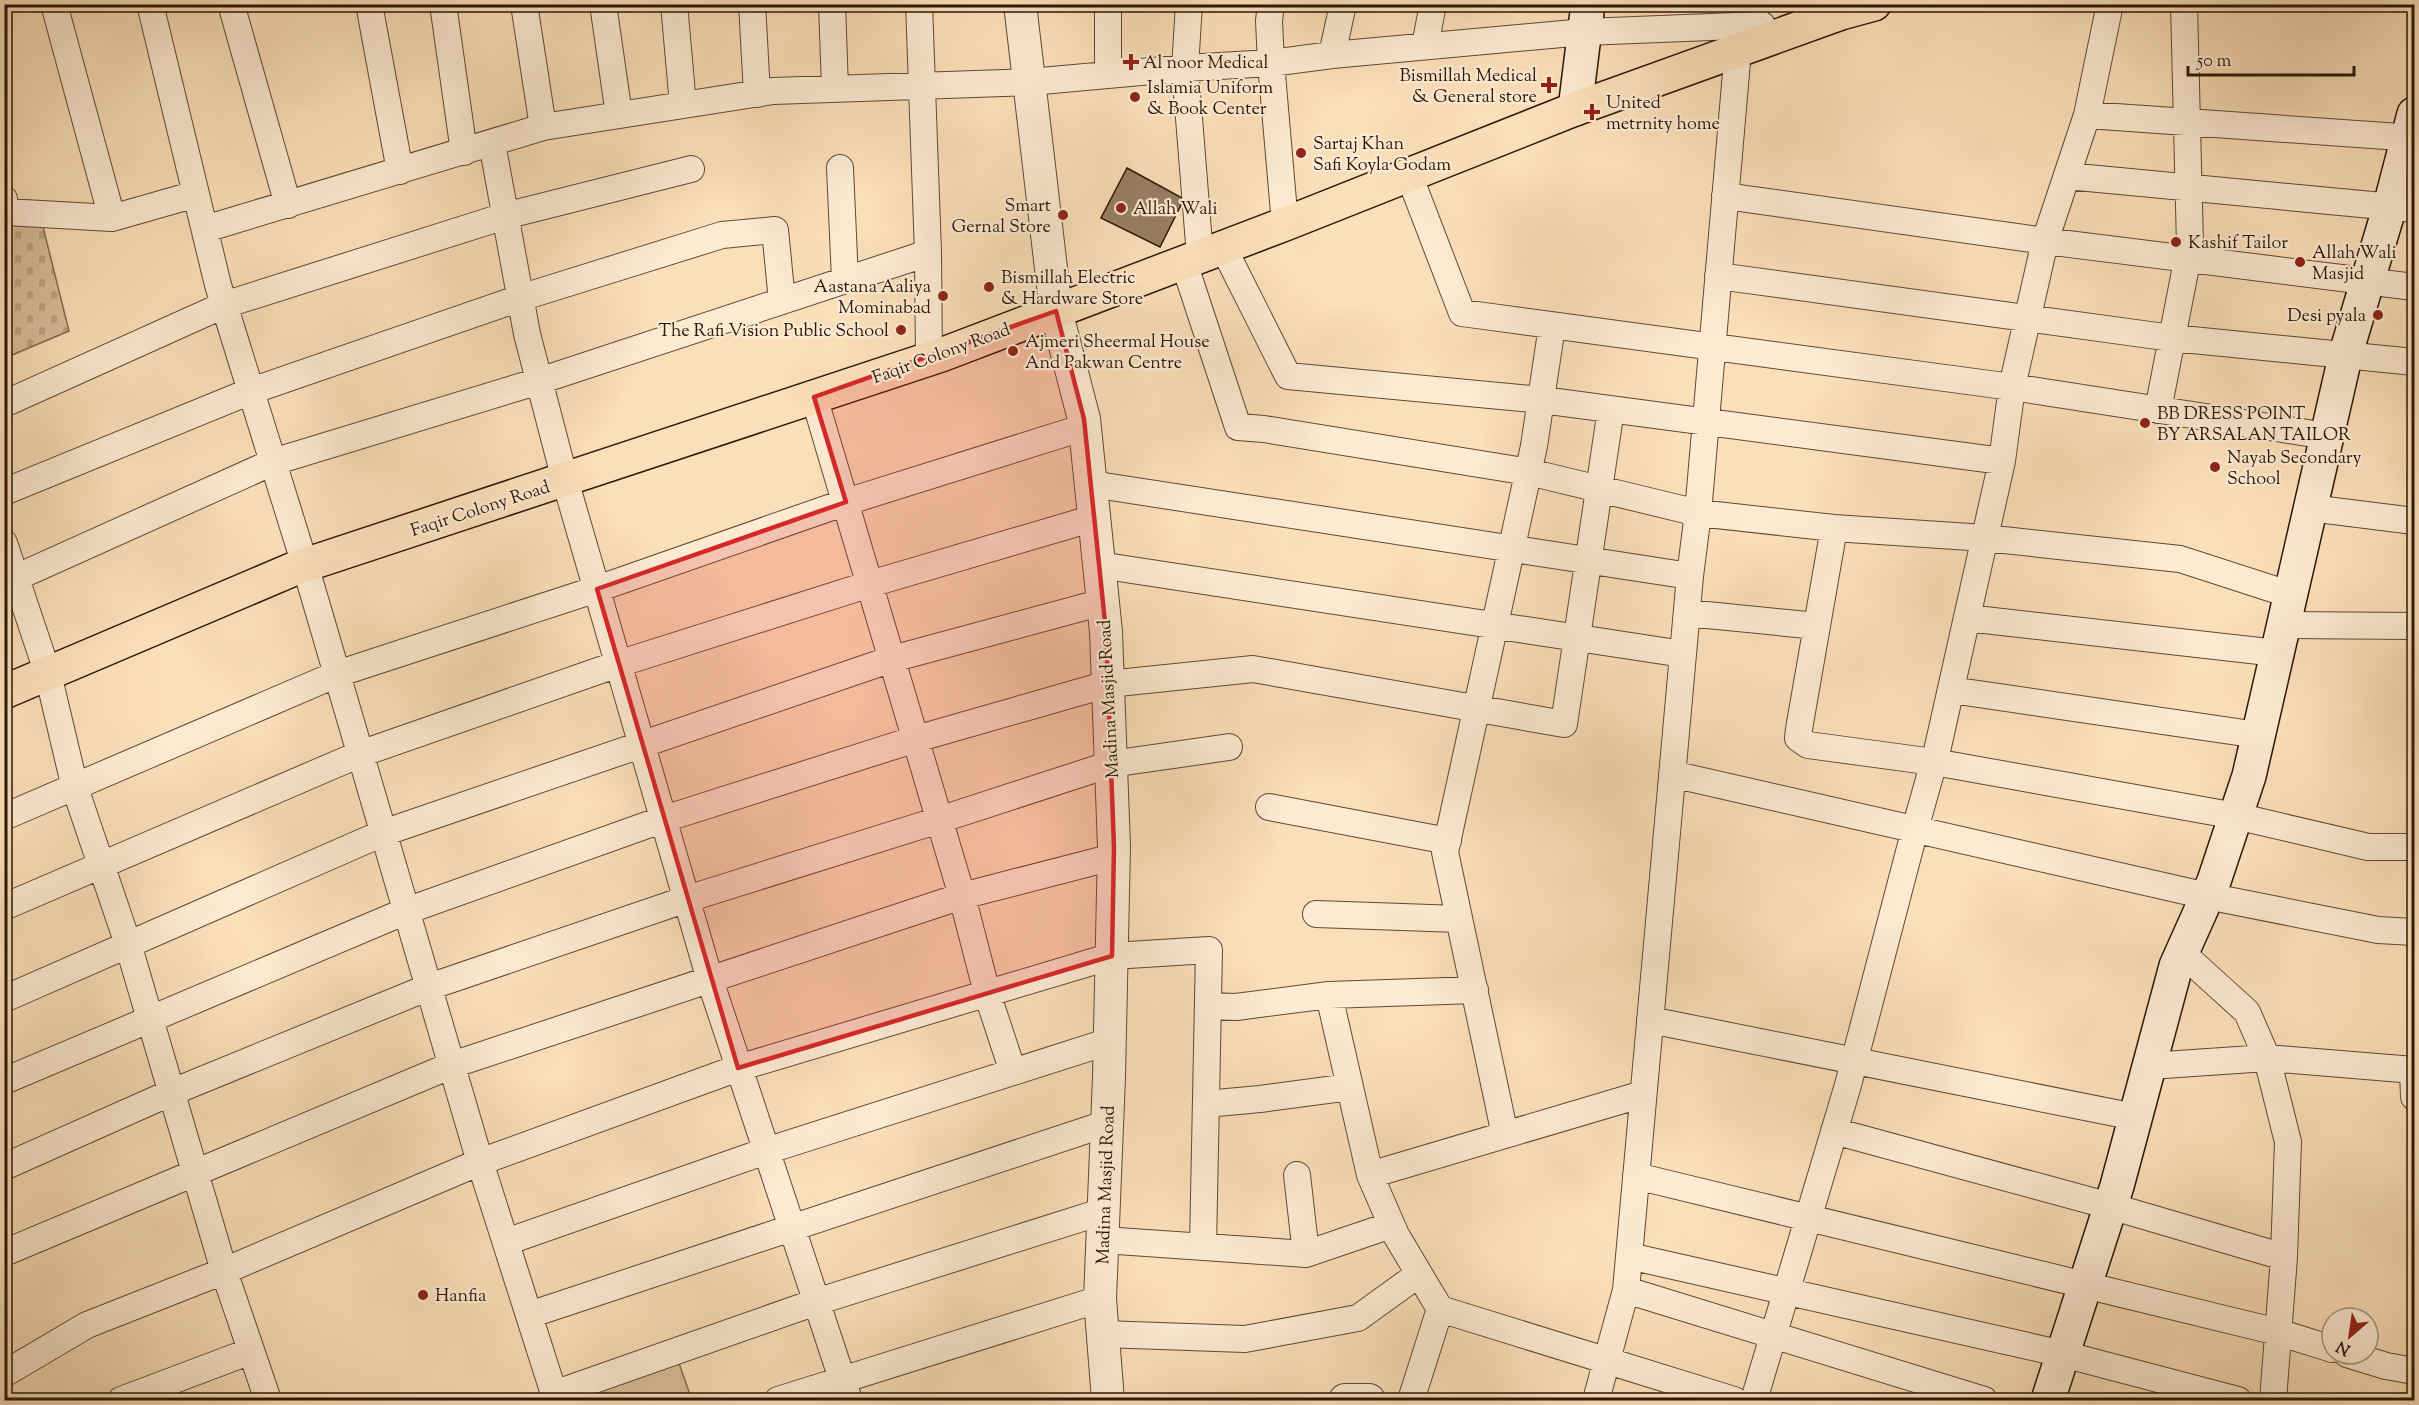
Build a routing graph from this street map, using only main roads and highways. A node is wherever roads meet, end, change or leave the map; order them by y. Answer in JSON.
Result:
{"nodes":[{"id":1,"x":1874,"y":4,"type":"edge"},
{"id":2,"x":1586,"y":18,"type":"edge"},
{"id":3,"x":1756,"y":30,"type":"edge"},
{"id":4,"x":1575,"y":109,"type":"junction"},
{"id":5,"x":2412,"y":129,"type":"edge"},
{"id":6,"x":2402,"y":208,"type":"edge"},
{"id":7,"x":4,"y":692,"type":"edge"},
{"id":8,"x":2048,"y":1401,"type":"edge"}],
"edges":[{"from":1,"to":3,"type":"main road","name":"Faqir Colony Road"},
{"from":2,"to":4,"type":"main road"},
{"from":3,"to":4,"type":"main road","name":"Faqir Colony Road"},
{"from":4,"to":7,"type":"main road","name":"Faqir Colony Road"},
{"from":5,"to":6,"type":"main road"},
{"from":6,"to":8,"type":"main road"}]}
